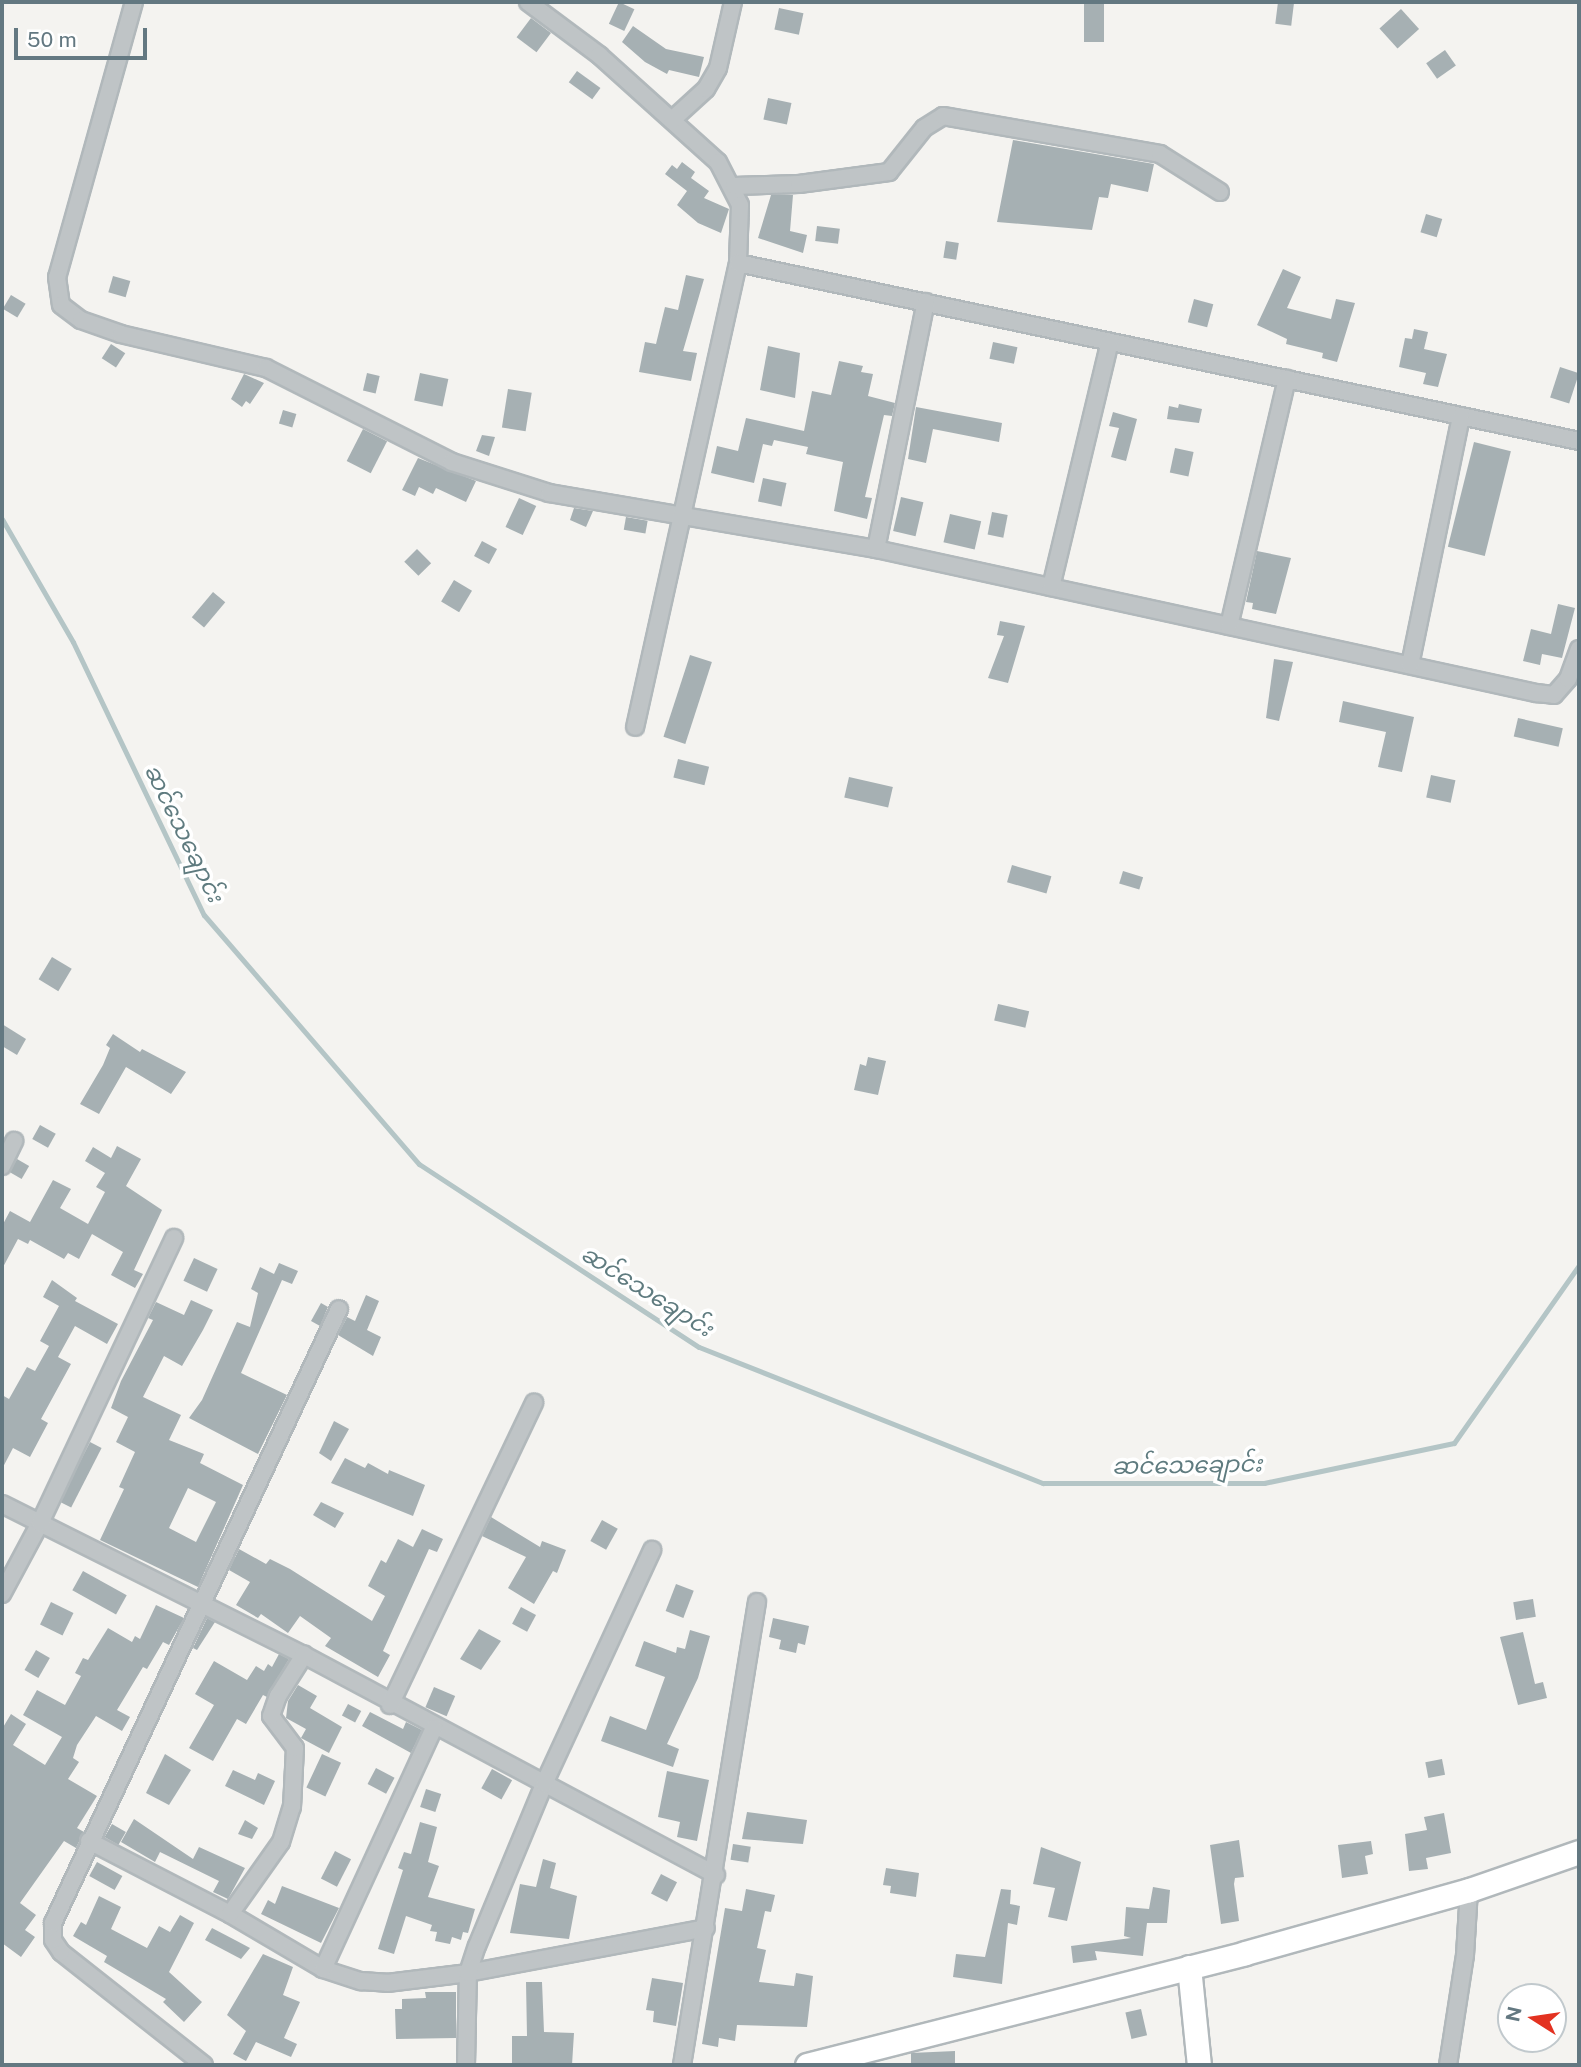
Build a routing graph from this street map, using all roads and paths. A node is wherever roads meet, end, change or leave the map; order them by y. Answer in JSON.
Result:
{"nodes":[{"id":1,"x":134,"y":2,"type":"edge"},
{"id":2,"x":528,"y":2,"type":"edge"},
{"id":3,"x":733,"y":2,"type":"edge"},
{"id":4,"x":672,"y":120,"type":"junction"},
{"id":5,"x":734,"y":186,"type":"junction"},
{"id":6,"x":1220,"y":192,"type":"dead end"},
{"id":7,"x":738,"y":263,"type":"junction"},
{"id":8,"x":926,"y":302,"type":"junction"},
{"id":9,"x":1110,"y":342,"type":"junction"},
{"id":10,"x":1287,"y":379,"type":"junction"},
{"id":11,"x":1461,"y":416,"type":"junction"},
{"id":12,"x":1579,"y":441,"type":"edge"},
{"id":13,"x":681,"y":517,"type":"junction"},
{"id":14,"x":876,"y":549,"type":"junction"},
{"id":15,"x":1051,"y":587,"type":"junction"},
{"id":16,"x":1229,"y":626,"type":"junction"},
{"id":17,"x":1579,"y":649,"type":"edge"},
{"id":18,"x":1409,"y":665,"type":"junction"},
{"id":19,"x":635,"y":727,"type":"dead end"},
{"id":20,"x":14,"y":1141,"type":"dead end"},
{"id":21,"x":2,"y":1166,"type":"edge"},
{"id":22,"x":174,"y":1238,"type":"dead end"},
{"id":23,"x":339,"y":1309,"type":"dead end"},
{"id":24,"x":534,"y":1403,"type":"dead end"},
{"id":25,"x":2,"y":1504,"type":"edge"},
{"id":26,"x":40,"y":1523,"type":"junction"},
{"id":27,"x":652,"y":1550,"type":"dead end"},
{"id":28,"x":2,"y":1594,"type":"edge"},
{"id":29,"x":757,"y":1602,"type":"dead end"},
{"id":30,"x":204,"y":1605,"type":"junction"},
{"id":31,"x":304,"y":1656,"type":"junction"},
{"id":32,"x":390,"y":1705,"type":"junction"},
{"id":33,"x":434,"y":1728,"type":"junction"},
{"id":34,"x":544,"y":1784,"type":"junction"},
{"id":35,"x":89,"y":1841,"type":"junction"},
{"id":36,"x":1579,"y":1852,"type":"edge"},
{"id":37,"x":716,"y":1875,"type":"junction"},
{"id":38,"x":1468,"y":1890,"type":"junction"},
{"id":39,"x":230,"y":1914,"type":"junction"},
{"id":40,"x":706,"y":1928,"type":"junction"},
{"id":41,"x":1189,"y":1967,"type":"junction"},
{"id":42,"x":323,"y":1969,"type":"junction"},
{"id":43,"x":468,"y":1973,"type":"junction"},
{"id":44,"x":204,"y":2065,"type":"edge"},
{"id":45,"x":466,"y":2065,"type":"edge"},
{"id":46,"x":682,"y":2065,"type":"edge"},
{"id":47,"x":807,"y":2065,"type":"edge"},
{"id":48,"x":1199,"y":2065,"type":"edge"},
{"id":49,"x":1448,"y":2065,"type":"edge"}],
"edges":[{"from":1,"to":13,"type":"street"},
{"from":2,"to":4,"type":"street"},
{"from":3,"to":4,"type":"street"},
{"from":4,"to":5,"type":"street"},
{"from":5,"to":6,"type":"street"},
{"from":5,"to":7,"type":"street"},
{"from":7,"to":8,"type":"street"},
{"from":7,"to":13,"type":"street"},
{"from":8,"to":9,"type":"street"},
{"from":8,"to":14,"type":"street"},
{"from":9,"to":10,"type":"street"},
{"from":9,"to":15,"type":"street"},
{"from":10,"to":11,"type":"street"},
{"from":10,"to":16,"type":"street"},
{"from":11,"to":12,"type":"street"},
{"from":11,"to":18,"type":"street"},
{"from":13,"to":14,"type":"street"},
{"from":13,"to":19,"type":"street"},
{"from":14,"to":15,"type":"street"},
{"from":15,"to":16,"type":"street"},
{"from":16,"to":18,"type":"street"},
{"from":17,"to":18,"type":"street"},
{"from":20,"to":21,"type":"street"},
{"from":22,"to":26,"type":"street"},
{"from":23,"to":30,"type":"street"},
{"from":24,"to":32,"type":"street"},
{"from":25,"to":26,"type":"street"},
{"from":26,"to":28,"type":"street"},
{"from":26,"to":30,"type":"street"},
{"from":27,"to":34,"type":"street"},
{"from":29,"to":37,"type":"street"},
{"from":30,"to":31,"type":"street"},
{"from":30,"to":35,"type":"street"},
{"from":31,"to":32,"type":"street"},
{"from":31,"to":39,"type":"street"},
{"from":32,"to":33,"type":"street"},
{"from":33,"to":34,"type":"street"},
{"from":33,"to":42,"type":"street"},
{"from":34,"to":37,"type":"street"},
{"from":34,"to":43,"type":"street"},
{"from":35,"to":39,"type":"street"},
{"from":35,"to":44,"type":"street"},
{"from":36,"to":38,"type":"street"},
{"from":37,"to":40,"type":"street"},
{"from":38,"to":41,"type":"street"},
{"from":38,"to":49,"type":"street"},
{"from":39,"to":42,"type":"street"},
{"from":40,"to":43,"type":"street"},
{"from":40,"to":46,"type":"street"},
{"from":41,"to":47,"type":"street"},
{"from":41,"to":48,"type":"street"},
{"from":42,"to":43,"type":"street"},
{"from":43,"to":45,"type":"street"}]}
